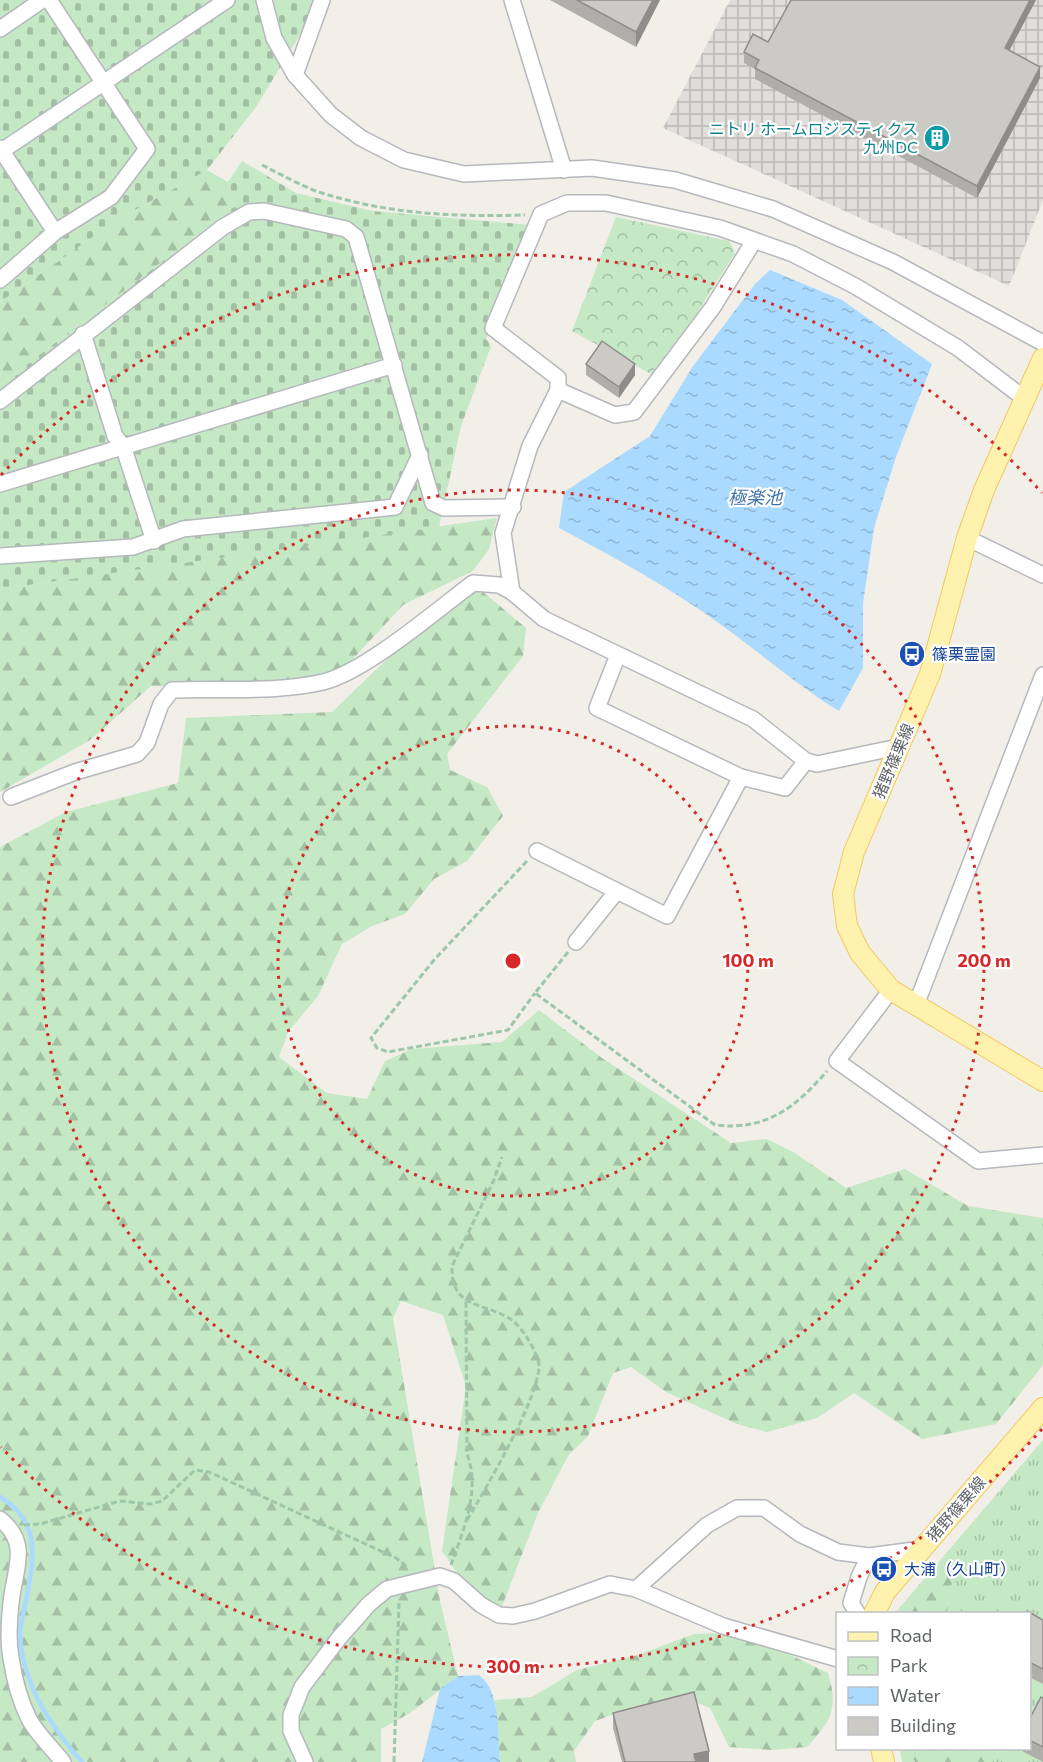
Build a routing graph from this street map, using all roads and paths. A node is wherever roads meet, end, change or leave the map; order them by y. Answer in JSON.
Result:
{"nodes":[{"id":1,"x":42,"y":0,"type":"edge"},
{"id":2,"x":49,"y":0,"type":"edge"},
{"id":3,"x":227,"y":0,"type":"edge"},
{"id":4,"x":264,"y":0,"type":"edge"},
{"id":5,"x":322,"y":0,"type":"edge"},
{"id":6,"x":512,"y":0,"type":"edge"},
{"id":7,"x":0,"y":28,"type":"edge"},
{"id":8,"x":295,"y":75,"type":"junction"},
{"id":9,"x":102,"y":83,"type":"junction"},
{"id":10,"x":0,"y":150,"type":"edge"},
{"id":11,"x":262,"y":165,"type":"dead end"},
{"id":12,"x":564,"y":170,"type":"junction"},
{"id":13,"x":542,"y":214,"type":"junction"},
{"id":14,"x":55,"y":232,"type":"junction"},
{"id":15,"x":754,"y":241,"type":"junction"},
{"id":16,"x":0,"y":280,"type":"edge"},
{"id":17,"x":83,"y":334,"type":"junction"},
{"id":18,"x":1043,"y":343,"type":"edge"},
{"id":19,"x":1043,"y":358,"type":"edge"},
{"id":20,"x":394,"y":365,"type":"junction"},
{"id":21,"x":558,"y":390,"type":"junction"},
{"id":22,"x":1025,"y":399,"type":"junction"},
{"id":23,"x":0,"y":401,"type":"edge"},
{"id":24,"x":123,"y":446,"type":"junction"},
{"id":25,"x":420,"y":455,"type":"junction"},
{"id":26,"x":0,"y":484,"type":"edge"},
{"id":27,"x":513,"y":507,"type":"junction"},
{"id":28,"x":967,"y":538,"type":"junction"},
{"id":29,"x":154,"y":541,"type":"junction"},
{"id":30,"x":0,"y":556,"type":"edge"},
{"id":31,"x":1043,"y":575,"type":"edge"},
{"id":32,"x":512,"y":592,"type":"junction"},
{"id":33,"x":618,"y":655,"type":"junction"},
{"id":34,"x":1043,"y":675,"type":"edge"},
{"id":35,"x":898,"y":747,"type":"junction"},
{"id":36,"x":806,"y":761,"type":"junction"},
{"id":37,"x":741,"y":777,"type":"junction"},
{"id":38,"x":11,"y":797,"type":"dead end"},
{"id":39,"x":537,"y":851,"type":"joint"},
{"id":40,"x":617,"y":891,"type":"junction"},
{"id":41,"x":576,"y":942,"type":"joint"},
{"id":42,"x":891,"y":990,"type":"junction"},
{"id":43,"x":535,"y":993,"type":"junction"},
{"id":44,"x":916,"y":1005,"type":"junction"},
{"id":45,"x":837,"y":1061,"type":"junction"},
{"id":46,"x":1043,"y":1081,"type":"edge"},
{"id":47,"x":1043,"y":1155,"type":"edge"},
{"id":48,"x":501,"y":1157,"type":"dead end"},
{"id":49,"x":466,"y":1301,"type":"junction"},
{"id":50,"x":1043,"y":1407,"type":"edge"},
{"id":51,"x":467,"y":1520,"type":"junction"},
{"id":52,"x":5,"y":1523,"type":"edge"},
{"id":53,"x":922,"y":1549,"type":"junction"},
{"id":54,"x":869,"y":1556,"type":"junction"},
{"id":55,"x":446,"y":1578,"type":"junction"},
{"id":56,"x":403,"y":1583,"type":"junction"},
{"id":57,"x":636,"y":1589,"type":"junction"},
{"id":58,"x":857,"y":1612,"type":"edge"},
{"id":59,"x":875,"y":1612,"type":"edge"},
{"id":60,"x":836,"y":1659,"type":"edge"},
{"id":61,"x":63,"y":1762,"type":"edge"},
{"id":62,"x":305,"y":1762,"type":"edge"},
{"id":63,"x":394,"y":1762,"type":"edge"}],
"edges":[{"from":1,"to":7,"type":"street"},
{"from":2,"to":9,"type":"street"},
{"from":3,"to":9,"type":"street"},
{"from":4,"to":8,"type":"street"},
{"from":5,"to":8,"type":"street"},
{"from":6,"to":12,"type":"street"},
{"from":8,"to":12,"type":"street"},
{"from":9,"to":10,"type":"street"},
{"from":9,"to":14,"type":"street"},
{"from":10,"to":14,"type":"street"},
{"from":11,"to":13,"type":"path"},
{"from":12,"to":18,"type":"street"},
{"from":13,"to":15,"type":"street"},
{"from":13,"to":21,"type":"street"},
{"from":14,"to":16,"type":"street"},
{"from":15,"to":21,"type":"street"},
{"from":15,"to":22,"type":"street"},
{"from":17,"to":20,"type":"street"},
{"from":17,"to":23,"type":"street"},
{"from":17,"to":24,"type":"street"},
{"from":19,"to":22,"type":"main road","name":"猪野篠栗線"},
{"from":20,"to":24,"type":"street"},
{"from":20,"to":25,"type":"street"},
{"from":21,"to":27,"type":"street"},
{"from":22,"to":28,"type":"main road","name":"猪野篠栗線"},
{"from":24,"to":26,"type":"street"},
{"from":24,"to":29,"type":"street"},
{"from":25,"to":27,"type":"street"},
{"from":25,"to":29,"type":"street"},
{"from":27,"to":32,"type":"street"},
{"from":28,"to":31,"type":"street"},
{"from":28,"to":35,"type":"main road","name":"猪野篠栗線"},
{"from":29,"to":30,"type":"street"},
{"from":32,"to":33,"type":"street"},
{"from":32,"to":38,"type":"street"},
{"from":33,"to":36,"type":"street"},
{"from":33,"to":37,"type":"street"},
{"from":34,"to":44,"type":"street"},
{"from":35,"to":36,"type":"street"},
{"from":35,"to":42,"type":"main road","name":"猪野篠栗線"},
{"from":36,"to":37,"type":"street"},
{"from":37,"to":40,"type":"street"},
{"from":39,"to":40,"type":"street"},
{"from":39,"to":43,"type":"path"},
{"from":40,"to":41,"type":"street"},
{"from":41,"to":43,"type":"path"},
{"from":42,"to":44,"type":"main road","name":"猪野篠栗線"},
{"from":42,"to":45,"type":"street"},
{"from":43,"to":45,"type":"path"},
{"from":44,"to":46,"type":"main road","name":"猪野篠栗線"},
{"from":45,"to":47,"type":"street"},
{"from":48,"to":49,"type":"path"},
{"from":49,"to":51,"type":"path"},
{"from":49,"to":51,"type":"path"},
{"from":50,"to":53,"type":"main road","name":"猪野篠栗線"},
{"from":51,"to":55,"type":"path"},
{"from":52,"to":56,"type":"path"},
{"from":52,"to":61,"type":"street"},
{"from":53,"to":54,"type":"street"},
{"from":53,"to":59,"type":"main road","name":"猪野篠栗線"},
{"from":54,"to":57,"type":"street"},
{"from":54,"to":58,"type":"street"},
{"from":55,"to":56,"type":"street"},
{"from":55,"to":57,"type":"street"},
{"from":56,"to":62,"type":"street"},
{"from":56,"to":63,"type":"path"},
{"from":57,"to":60,"type":"street"}]}
